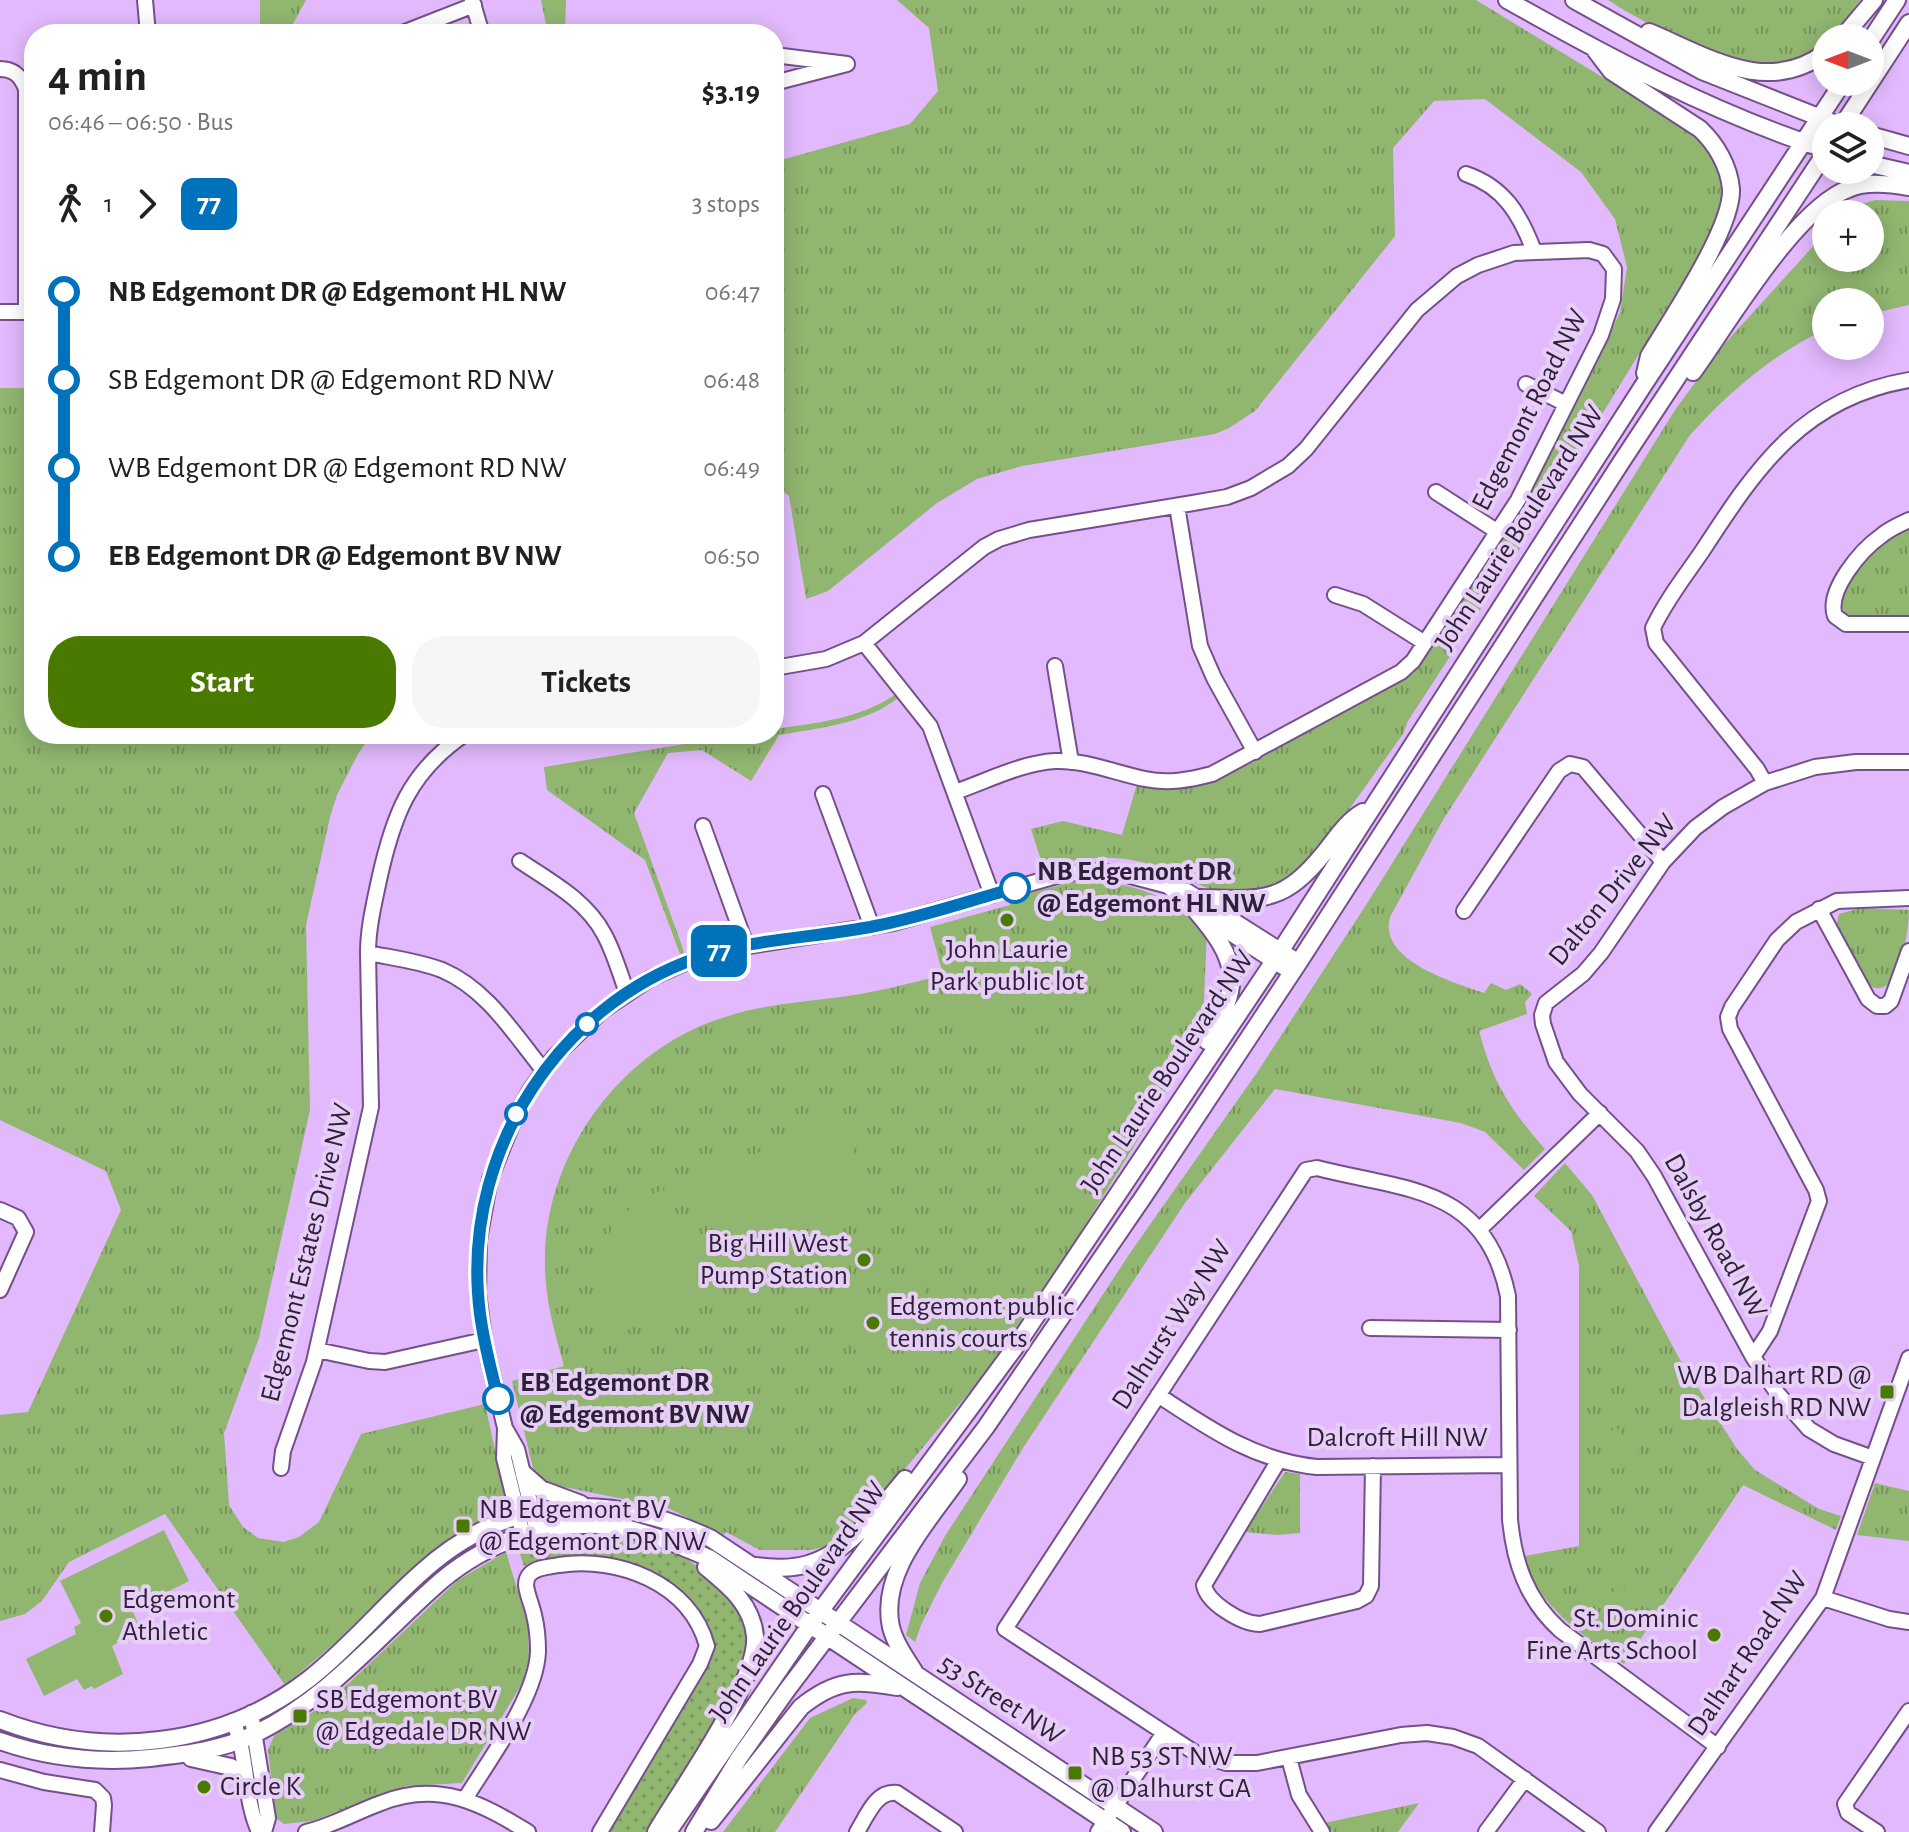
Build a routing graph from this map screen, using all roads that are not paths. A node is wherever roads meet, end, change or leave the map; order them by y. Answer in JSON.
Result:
{"nodes":[{"id":1,"x":145,"y":0,"type":"edge"},
{"id":2,"x":1507,"y":0,"type":"edge"},
{"id":3,"x":1574,"y":0,"type":"edge"},
{"id":4,"x":1874,"y":0,"type":"edge"},
{"id":5,"x":1897,"y":0,"type":"edge"},
{"id":6,"x":473,"y":2,"type":"edge"},
{"id":7,"x":1600,"y":15,"type":"junction"},
{"id":8,"x":1909,"y":23,"type":"edge"},
{"id":9,"x":147,"y":24,"type":"edge"},
{"id":10,"x":423,"y":24,"type":"edge"},
{"id":11,"x":479,"y":24,"type":"edge"},
{"id":12,"x":1854,"y":24,"type":"edge"},
{"id":13,"x":1881,"y":24,"type":"edge"},
{"id":14,"x":1595,"y":50,"type":"junction"},
{"id":15,"x":784,"y":56,"type":"edge"},
{"id":16,"x":1812,"y":64,"type":"edge"},
{"id":17,"x":0,"y":69,"type":"edge"},
{"id":18,"x":784,"y":80,"type":"edge"},
{"id":19,"x":24,"y":84,"type":"edge"},
{"id":20,"x":1850,"y":112,"type":"edge"},
{"id":21,"x":1812,"y":115,"type":"edge"},
{"id":22,"x":1812,"y":130,"type":"edge"},
{"id":23,"x":1884,"y":139,"type":"edge"},
{"id":24,"x":1804,"y":143,"type":"junction"},
{"id":25,"x":1812,"y":146,"type":"edge"},
{"id":26,"x":1909,"y":146,"type":"edge"},
{"id":27,"x":1884,"y":167,"type":"edge"},
{"id":28,"x":1812,"y":172,"type":"edge"},
{"id":29,"x":1909,"y":173,"type":"edge"},
{"id":30,"x":1466,"y":174,"type":"dead end"},
{"id":31,"x":1909,"y":187,"type":"edge"},
{"id":32,"x":1534,"y":251,"type":"junction"},
{"id":33,"x":0,"y":312,"type":"edge"},
{"id":34,"x":24,"y":312,"type":"edge"},
{"id":35,"x":1909,"y":380,"type":"edge"},
{"id":36,"x":1526,"y":384,"type":"dead end"},
{"id":37,"x":1641,"y":389,"type":"junction"},
{"id":38,"x":1566,"y":404,"type":"junction"},
{"id":39,"x":1622,"y":461,"type":"junction"},
{"id":40,"x":1436,"y":492,"type":"dead end"},
{"id":41,"x":1177,"y":506,"type":"junction"},
{"id":42,"x":1909,"y":520,"type":"edge"},
{"id":43,"x":1498,"y":532,"type":"junction"},
{"id":44,"x":1335,"y":595,"type":"dead end"},
{"id":45,"x":1909,"y":624,"type":"edge"},
{"id":46,"x":864,"y":643,"type":"junction"},
{"id":47,"x":1425,"y":643,"type":"junction"},
{"id":48,"x":784,"y":666,"type":"edge"},
{"id":49,"x":1055,"y":666,"type":"dead end"},
{"id":50,"x":453,"y":744,"type":"edge"},
{"id":51,"x":1255,"y":752,"type":"junction"},
{"id":52,"x":1071,"y":762,"type":"junction"},
{"id":53,"x":1909,"y":762,"type":"edge"},
{"id":54,"x":1765,"y":783,"type":"junction"},
{"id":55,"x":955,"y":792,"type":"junction"},
{"id":56,"x":823,"y":794,"type":"dead end"},
{"id":57,"x":1371,"y":807,"type":"junction"},
{"id":58,"x":703,"y":826,"type":"dead end"},
{"id":59,"x":520,"y":861,"type":"dead end"},
{"id":60,"x":1663,"y":862,"type":"junction"},
{"id":61,"x":992,"y":895,"type":"junction"},
{"id":62,"x":1909,"y":898,"type":"edge"},
{"id":63,"x":1198,"y":904,"type":"junction"},
{"id":64,"x":1819,"y":909,"type":"junction"},
{"id":65,"x":1464,"y":911,"type":"dead end"},
{"id":66,"x":872,"y":927,"type":"junction"},
{"id":67,"x":746,"y":945,"type":"junction"},
{"id":68,"x":1909,"y":951,"type":"edge"},
{"id":69,"x":368,"y":953,"type":"junction"},
{"id":70,"x":1277,"y":956,"type":"junction"},
{"id":71,"x":1295,"y":968,"type":"junction"},
{"id":72,"x":627,"y":993,"type":"junction"},
{"id":73,"x":1543,"y":1010,"type":"joint"},
{"id":74,"x":544,"y":1071,"type":"junction"},
{"id":75,"x":1188,"y":1087,"type":"junction"},
{"id":76,"x":1600,"y":1113,"type":"junction"},
{"id":77,"x":0,"y":1210,"type":"edge"},
{"id":78,"x":1480,"y":1229,"type":"junction"},
{"id":79,"x":0,"y":1290,"type":"edge"},
{"id":80,"x":1370,"y":1328,"type":"dead end"},
{"id":81,"x":1509,"y":1330,"type":"junction"},
{"id":82,"x":484,"y":1340,"type":"junction"},
{"id":83,"x":1016,"y":1346,"type":"junction"},
{"id":84,"x":317,"y":1350,"type":"junction"},
{"id":85,"x":1753,"y":1357,"type":"junction"},
{"id":86,"x":1909,"y":1358,"type":"edge"},
{"id":87,"x":1158,"y":1395,"type":"junction"},
{"id":88,"x":986,"y":1427,"type":"junction"},
{"id":89,"x":505,"y":1428,"type":"junction"},
{"id":90,"x":1873,"y":1458,"type":"junction"},
{"id":91,"x":1279,"y":1460,"type":"junction"},
{"id":92,"x":1509,"y":1465,"type":"junction"},
{"id":93,"x":1373,"y":1466,"type":"junction"},
{"id":94,"x":281,"y":1468,"type":"dead end"},
{"id":95,"x":524,"y":1474,"type":"junction"},
{"id":96,"x":586,"y":1506,"type":"junction"},
{"id":97,"x":525,"y":1514,"type":"junction"},
{"id":98,"x":530,"y":1533,"type":"junction"},
{"id":99,"x":680,"y":1546,"type":"junction"},
{"id":100,"x":752,"y":1565,"type":"junction"},
{"id":101,"x":1823,"y":1598,"type":"junction"},
{"id":102,"x":821,"y":1610,"type":"junction"},
{"id":103,"x":837,"y":1621,"type":"junction"},
{"id":104,"x":1909,"y":1622,"type":"edge"},
{"id":105,"x":810,"y":1625,"type":"junction"},
{"id":106,"x":826,"y":1636,"type":"junction"},
{"id":107,"x":917,"y":1675,"type":"junction"},
{"id":108,"x":902,"y":1688,"type":"junction"},
{"id":109,"x":1909,"y":1711,"type":"edge"},
{"id":110,"x":251,"y":1713,"type":"junction"},
{"id":111,"x":0,"y":1720,"type":"edge"},
{"id":112,"x":233,"y":1721,"type":"junction"},
{"id":113,"x":1163,"y":1734,"type":"junction"},
{"id":114,"x":248,"y":1737,"type":"junction"},
{"id":115,"x":0,"y":1741,"type":"edge"},
{"id":116,"x":1718,"y":1747,"type":"junction"},
{"id":117,"x":174,"y":1757,"type":"junction"},
{"id":118,"x":1289,"y":1758,"type":"junction"},
{"id":119,"x":0,"y":1770,"type":"edge"},
{"id":120,"x":1525,"y":1779,"type":"junction"},
{"id":121,"x":248,"y":1787,"type":"junction"},
{"id":122,"x":465,"y":1799,"type":"junction"},
{"id":123,"x":1115,"y":1806,"type":"junction"},
{"id":124,"x":1101,"y":1826,"type":"edge"},
{"id":125,"x":102,"y":1832,"type":"edge"},
{"id":126,"x":262,"y":1832,"type":"edge"},
{"id":127,"x":306,"y":1832,"type":"edge"},
{"id":128,"x":528,"y":1832,"type":"edge"},
{"id":129,"x":600,"y":1832,"type":"edge"},
{"id":130,"x":656,"y":1832,"type":"edge"},
{"id":131,"x":668,"y":1832,"type":"edge"},
{"id":132,"x":694,"y":1832,"type":"edge"},
{"id":133,"x":703,"y":1832,"type":"edge"},
{"id":134,"x":857,"y":1832,"type":"edge"},
{"id":135,"x":955,"y":1832,"type":"edge"},
{"id":136,"x":1122,"y":1832,"type":"edge"},
{"id":137,"x":1154,"y":1832,"type":"edge"},
{"id":138,"x":1322,"y":1832,"type":"edge"},
{"id":139,"x":1486,"y":1832,"type":"edge"},
{"id":140,"x":1598,"y":1832,"type":"edge"},
{"id":141,"x":1656,"y":1832,"type":"edge"},
{"id":142,"x":1877,"y":1832,"type":"edge"}],
"edges":[{"from":1,"to":9,"type":"street"},
{"from":2,"to":14,"type":"main road"},
{"from":3,"to":7,"type":"main road"},
{"from":4,"to":12,"type":"main road"},
{"from":5,"to":13,"type":"main road"},
{"from":6,"to":10,"type":"street"},
{"from":6,"to":11,"type":"street"},
{"from":7,"to":16,"type":"main road"},
{"from":7,"to":21,"type":"main road"},
{"from":8,"to":20,"type":"main road"},
{"from":14,"to":24,"type":"main road"},
{"from":14,"to":37,"type":"main road"},
{"from":15,"to":18,"type":"street"},
{"from":17,"to":19,"type":"street"},
{"from":22,"to":24,"type":"main road","name":"John Laurie Boulevard NW"},
{"from":23,"to":26,"type":"main road"},
{"from":24,"to":25,"type":"main road"},
{"from":24,"to":37,"type":"main road","name":"John Laurie Boulevard NW"},
{"from":27,"to":29,"type":"main road"},
{"from":28,"to":39,"type":"main road","name":"John Laurie Boulevard NW"},
{"from":30,"to":32,"type":"street"},
{"from":31,"to":39,"type":"main road"},
{"from":32,"to":38,"type":"street","name":"Edgemont Road NW"},
{"from":32,"to":41,"type":"street","name":"Edgemont Road NW"},
{"from":33,"to":34,"type":"street"},
{"from":35,"to":54,"type":"street"},
{"from":36,"to":38,"type":"street"},
{"from":37,"to":57,"type":"main road","name":"John Laurie Boulevard NW"},
{"from":38,"to":43,"type":"street","name":"Edgemont Road NW"},
{"from":39,"to":71,"type":"main road","name":"John Laurie Boulevard NW"},
{"from":40,"to":43,"type":"street"},
{"from":41,"to":46,"type":"street","name":"Edgemont Road NW"},
{"from":41,"to":51,"type":"street"},
{"from":42,"to":45,"type":"street"},
{"from":43,"to":47,"type":"street","name":"Edgemont Road NW"},
{"from":44,"to":47,"type":"street"},
{"from":46,"to":48,"type":"street","name":"Edgemont Road NW"},
{"from":46,"to":55,"type":"street"},
{"from":47,"to":51,"type":"street","name":"Edgemont Road NW"},
{"from":49,"to":52,"type":"street"},
{"from":50,"to":69,"type":"street"},
{"from":51,"to":52,"type":"street","name":"Edgemont Road NW"},
{"from":52,"to":55,"type":"street","name":"Edgemont Road NW"},
{"from":53,"to":54,"type":"street","name":"Dalton Drive NW"},
{"from":54,"to":60,"type":"street","name":"Dalton Drive NW"},
{"from":55,"to":61,"type":"street"},
{"from":56,"to":66,"type":"street"},
{"from":57,"to":63,"type":"main road"},
{"from":57,"to":70,"type":"main road","name":"John Laurie Boulevard NW"},
{"from":58,"to":67,"type":"street"},
{"from":59,"to":72,"type":"street"},
{"from":60,"to":65,"type":"street"},
{"from":60,"to":73,"type":"street","name":"Dalton Drive NW"},
{"from":61,"to":63,"type":"street"},
{"from":61,"to":66,"type":"street"},
{"from":62,"to":64,"type":"street"},
{"from":63,"to":70,"type":"street"},
{"from":63,"to":75,"type":"main road"},
{"from":64,"to":68,"type":"street"},
{"from":64,"to":85,"type":"street"},
{"from":66,"to":67,"type":"street"},
{"from":67,"to":72,"type":"street"},
{"from":69,"to":74,"type":"street"},
{"from":69,"to":84,"type":"street","name":"Edgemont Estates Drive NW"},
{"from":70,"to":71,"type":"street"},
{"from":70,"to":75,"type":"main road","name":"John Laurie Boulevard NW"},
{"from":71,"to":88,"type":"main road","name":"John Laurie Boulevard NW"},
{"from":72,"to":74,"type":"street"},
{"from":73,"to":76,"type":"street","name":"Dalsby Road NW"},
{"from":74,"to":82,"type":"street"},
{"from":75,"to":83,"type":"main road","name":"John Laurie Boulevard NW"},
{"from":76,"to":78,"type":"street"},
{"from":76,"to":85,"type":"street","name":"Dalsby Road NW"},
{"from":77,"to":79,"type":"street"},
{"from":78,"to":81,"type":"street","name":"Dalhurst Way NW"},
{"from":78,"to":87,"type":"street","name":"Dalhurst Way NW"},
{"from":80,"to":81,"type":"street"},
{"from":81,"to":92,"type":"street","name":"Dalhurst Way NW"},
{"from":82,"to":84,"type":"street"},
{"from":82,"to":89,"type":"street"},
{"from":83,"to":100,"type":"main road"},
{"from":83,"to":102,"type":"main road","name":"John Laurie Boulevard NW"},
{"from":84,"to":94,"type":"street","name":"Edgemont Estates Drive NW"},
{"from":85,"to":90,"type":"street","name":"Dalsby Road NW"},
{"from":86,"to":90,"type":"street","name":"Dalhart Road NW"},
{"from":87,"to":91,"type":"street","name":"Dalcroft Hill NW"},
{"from":87,"to":113,"type":"street","name":"Dalhurst Way NW"},
{"from":88,"to":103,"type":"main road","name":"John Laurie Boulevard NW"},
{"from":88,"to":107,"type":"main road"},
{"from":89,"to":95,"type":"street"},
{"from":89,"to":97,"type":"street"},
{"from":90,"to":101,"type":"street","name":"Dalhart Road NW"},
{"from":91,"to":93,"type":"street","name":"Dalcroft Hill NW"},
{"from":91,"to":93,"type":"street"},
{"from":92,"to":93,"type":"street","name":"Dalcroft Hill NW"},
{"from":92,"to":116,"type":"street","name":"Dalhurst Way NW"},
{"from":95,"to":96,"type":"main road"},
{"from":95,"to":97,"type":"street"},
{"from":96,"to":97,"type":"main road"},
{"from":96,"to":100,"type":"main road","name":"53 Street NW"},
{"from":97,"to":98,"type":"street"},
{"from":97,"to":110,"type":"main road"},
{"from":98,"to":99,"type":"main road"},
{"from":98,"to":114,"type":"main road"},
{"from":99,"to":105,"type":"main road","name":"53 Street NW"},
{"from":99,"to":130,"type":"main road"},
{"from":100,"to":102,"type":"main road","name":"53 Street NW"},
{"from":101,"to":104,"type":"street"},
{"from":101,"to":116,"type":"street","name":"Dalhart Road NW"},
{"from":102,"to":103,"type":"main road","name":"53 Street NW"},
{"from":102,"to":105,"type":"main road","name":"John Laurie Boulevard NW"},
{"from":103,"to":106,"type":"main road","name":"John Laurie Boulevard NW"},
{"from":103,"to":107,"type":"main road","name":"53 Street NW"},
{"from":105,"to":106,"type":"main road","name":"53 Street NW"},
{"from":105,"to":131,"type":"main road","name":"John Laurie Boulevard NW"},
{"from":106,"to":108,"type":"main road","name":"53 Street NW"},
{"from":106,"to":132,"type":"main road","name":"John Laurie Boulevard NW"},
{"from":107,"to":123,"type":"main road","name":"53 Street NW"},
{"from":108,"to":124,"type":"main road","name":"53 Street NW"},
{"from":108,"to":133,"type":"main road"},
{"from":109,"to":142,"type":"street"},
{"from":110,"to":112,"type":"main road"},
{"from":110,"to":114,"type":"street"},
{"from":111,"to":112,"type":"main road"},
{"from":112,"to":114,"type":"street"},
{"from":113,"to":118,"type":"street","name":"Dalhurst Way NW"},
{"from":113,"to":123,"type":"street"},
{"from":114,"to":117,"type":"main road"},
{"from":114,"to":121,"type":"street"},
{"from":114,"to":126,"type":"street"},
{"from":115,"to":117,"type":"main road"},
{"from":116,"to":141,"type":"street","name":"Dalhart Road NW"},
{"from":117,"to":121,"type":"main road"},
{"from":118,"to":120,"type":"street","name":"Dalhurst Way NW"},
{"from":118,"to":138,"type":"street"},
{"from":119,"to":125,"type":"street"},
{"from":120,"to":139,"type":"street"},
{"from":120,"to":140,"type":"street","name":"Dalhurst Way NW"},
{"from":121,"to":126,"type":"street"},
{"from":122,"to":127,"type":"street"},
{"from":122,"to":128,"type":"street"},
{"from":122,"to":129,"type":"street"},
{"from":123,"to":124,"type":"street"},
{"from":123,"to":137,"type":"main road","name":"53 Street NW"},
{"from":124,"to":136,"type":"main road","name":"53 Street NW"},
{"from":134,"to":135,"type":"street"}]}
